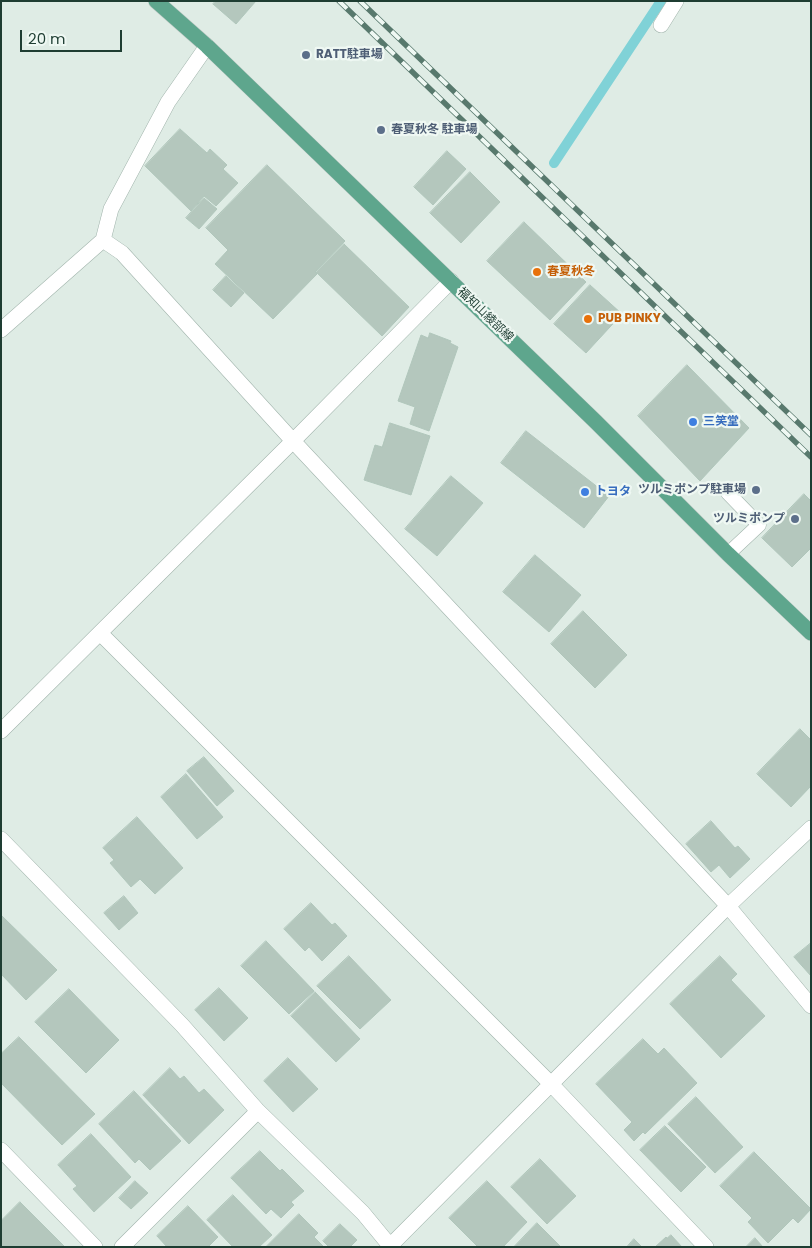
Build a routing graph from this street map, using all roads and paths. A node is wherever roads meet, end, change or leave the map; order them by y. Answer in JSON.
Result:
{"nodes":[{"id":1,"x":156,"y":1,"type":"edge"},
{"id":2,"x":676,"y":1,"type":"edge"},
{"id":3,"x":661,"y":25,"type":"dead end"},
{"id":4,"x":207,"y":46,"type":"junction"},
{"id":5,"x":103,"y":240,"type":"junction"},
{"id":6,"x":451,"y":282,"type":"junction"},
{"id":7,"x":1,"y":330,"type":"edge"},
{"id":8,"x":293,"y":441,"type":"junction"},
{"id":9,"x":728,"y":493,"type":"dead end"},
{"id":10,"x":728,"y":554,"type":"junction"},
{"id":11,"x":811,"y":633,"type":"edge"},
{"id":12,"x":100,"y":634,"type":"junction"},
{"id":13,"x":1,"y":731,"type":"edge"},
{"id":14,"x":811,"y":828,"type":"edge"},
{"id":15,"x":1,"y":839,"type":"edge"},
{"id":16,"x":728,"y":906,"type":"junction"},
{"id":17,"x":811,"y":1006,"type":"edge"},
{"id":18,"x":551,"y":1084,"type":"junction"},
{"id":19,"x":258,"y":1111,"type":"junction"},
{"id":20,"x":1,"y":1150,"type":"edge"},
{"id":21,"x":390,"y":1246,"type":"edge"},
{"id":22,"x":94,"y":1247,"type":"edge"},
{"id":23,"x":122,"y":1247,"type":"edge"},
{"id":24,"x":706,"y":1247,"type":"edge"}],
"edges":[{"from":1,"to":4,"type":"main road","name":"福知山綾部線"},
{"from":2,"to":3,"type":"street"},
{"from":4,"to":5,"type":"street"},
{"from":4,"to":6,"type":"main road","name":"福知山綾部線"},
{"from":5,"to":7,"type":"street"},
{"from":5,"to":8,"type":"street"},
{"from":6,"to":8,"type":"street"},
{"from":6,"to":10,"type":"main road","name":"福知山綾部線"},
{"from":8,"to":12,"type":"street"},
{"from":8,"to":16,"type":"street"},
{"from":9,"to":10,"type":"lane"},
{"from":10,"to":11,"type":"main road","name":"福知山綾部線"},
{"from":12,"to":13,"type":"street"},
{"from":12,"to":18,"type":"street"},
{"from":14,"to":16,"type":"street"},
{"from":15,"to":19,"type":"street"},
{"from":16,"to":17,"type":"street"},
{"from":16,"to":18,"type":"street"},
{"from":18,"to":21,"type":"street"},
{"from":18,"to":24,"type":"street"},
{"from":19,"to":21,"type":"street"},
{"from":19,"to":23,"type":"street"},
{"from":20,"to":22,"type":"street"}]}
